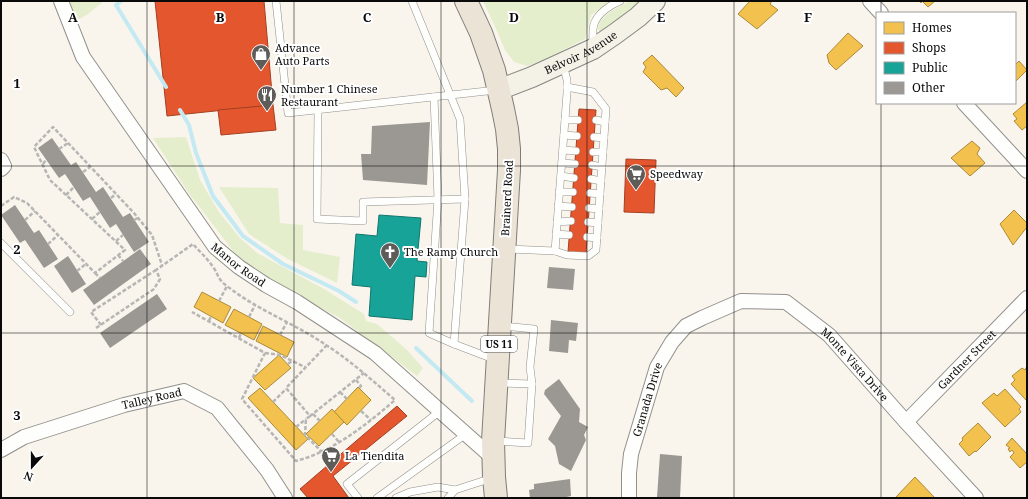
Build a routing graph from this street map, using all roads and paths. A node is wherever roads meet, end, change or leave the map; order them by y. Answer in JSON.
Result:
{"nodes":[{"id":1,"x":62,"y":1,"type":"edge"},
{"id":2,"x":276,"y":1,"type":"edge"},
{"id":3,"x":412,"y":1,"type":"edge"},
{"id":4,"x":466,"y":1,"type":"edge"},
{"id":5,"x":620,"y":1,"type":"edge"},
{"id":6,"x":655,"y":1,"type":"edge"},
{"id":7,"x":870,"y":1,"type":"edge"},
{"id":8,"x":880,"y":12,"type":"edge"},
{"id":9,"x":592,"y":49,"type":"junction"},
{"id":10,"x":563,"y":62,"type":"junction"},
{"id":11,"x":567,"y":88,"type":"junction"},
{"id":12,"x":498,"y":90,"type":"junction"},
{"id":13,"x":450,"y":95,"type":"junction"},
{"id":14,"x":434,"y":97,"type":"junction"},
{"id":15,"x":965,"y":104,"type":"edge"},
{"id":16,"x":318,"y":110,"type":"junction"},
{"id":17,"x":565,"y":120,"type":"junction"},
{"id":18,"x":578,"y":120,"type":"dead end"},
{"id":19,"x":596,"y":120,"type":"dead end"},
{"id":20,"x":605,"y":122,"type":"junction"},
{"id":21,"x":564,"y":135,"type":"junction"},
{"id":22,"x":577,"y":136,"type":"dead end"},
{"id":23,"x":594,"y":137,"type":"dead end"},
{"id":24,"x":604,"y":138,"type":"junction"},
{"id":25,"x":68,"y":143,"type":"junction"},
{"id":26,"x":59,"y":149,"type":"dead end"},
{"id":27,"x":563,"y":150,"type":"junction"},
{"id":28,"x":576,"y":151,"type":"dead end"},
{"id":29,"x":593,"y":152,"type":"dead end"},
{"id":30,"x":603,"y":152,"type":"junction"},
{"id":31,"x":1,"y":160,"type":"edge"},
{"id":32,"x":46,"y":160,"type":"dead end"},
{"id":33,"x":562,"y":163,"type":"junction"},
{"id":34,"x":42,"y":164,"type":"junction"},
{"id":35,"x":575,"y":164,"type":"dead end"},
{"id":36,"x":592,"y":165,"type":"dead end"},
{"id":37,"x":90,"y":167,"type":"junction"},
{"id":38,"x":602,"y":167,"type":"junction"},
{"id":39,"x":1,"y":169,"type":"edge"},
{"id":40,"x":83,"y":172,"type":"dead end"},
{"id":41,"x":1027,"y":172,"type":"edge"},
{"id":42,"x":561,"y":176,"type":"junction"},
{"id":43,"x":574,"y":178,"type":"dead end"},
{"id":44,"x":591,"y":179,"type":"dead end"},
{"id":45,"x":601,"y":181,"type":"junction"},
{"id":46,"x":74,"y":187,"type":"dead end"},
{"id":47,"x":559,"y":192,"type":"junction"},
{"id":48,"x":573,"y":192,"type":"dead end"},
{"id":49,"x":590,"y":193,"type":"dead end"},
{"id":50,"x":116,"y":194,"type":"junction"},
{"id":51,"x":600,"y":194,"type":"junction"},
{"id":52,"x":66,"y":195,"type":"junction"},
{"id":53,"x":111,"y":198,"type":"dead end"},
{"id":54,"x":438,"y":199,"type":"junction"},
{"id":55,"x":465,"y":199,"type":"junction"},
{"id":56,"x":1,"y":206,"type":"edge"},
{"id":57,"x":558,"y":206,"type":"junction"},
{"id":58,"x":572,"y":207,"type":"dead end"},
{"id":59,"x":589,"y":208,"type":"dead end"},
{"id":60,"x":599,"y":210,"type":"junction"},
{"id":61,"x":35,"y":211,"type":"junction"},
{"id":62,"x":100,"y":212,"type":"dead end"},
{"id":63,"x":138,"y":218,"type":"junction"},
{"id":64,"x":92,"y":219,"type":"junction"},
{"id":65,"x":25,"y":220,"type":"dead end"},
{"id":66,"x":134,"y":220,"type":"dead end"},
{"id":67,"x":570,"y":221,"type":"dead end"},
{"id":68,"x":557,"y":222,"type":"junction"},
{"id":69,"x":588,"y":222,"type":"dead end"},
{"id":70,"x":598,"y":223,"type":"junction"},
{"id":71,"x":556,"y":234,"type":"junction"},
{"id":72,"x":58,"y":235,"type":"junction"},
{"id":73,"x":123,"y":235,"type":"dead end"},
{"id":74,"x":570,"y":235,"type":"dead end"},
{"id":75,"x":587,"y":236,"type":"dead end"},
{"id":76,"x":597,"y":238,"type":"junction"},
{"id":77,"x":116,"y":241,"type":"junction"},
{"id":78,"x":1,"y":243,"type":"edge"},
{"id":79,"x":48,"y":244,"type":"dead end"},
{"id":80,"x":504,"y":249,"type":"junction"},
{"id":81,"x":555,"y":250,"type":"junction"},
{"id":82,"x":118,"y":255,"type":"junction"},
{"id":83,"x":123,"y":261,"type":"dead end"},
{"id":84,"x":86,"y":264,"type":"junction"},
{"id":85,"x":162,"y":265,"type":"junction"},
{"id":86,"x":156,"y":270,"type":"junction"},
{"id":87,"x":77,"y":271,"type":"dead end"},
{"id":88,"x":95,"y":273,"type":"junction"},
{"id":89,"x":100,"y":278,"type":"dead end"},
{"id":90,"x":227,"y":286,"type":"junction"},
{"id":91,"x":1027,"y":298,"type":"edge"},
{"id":92,"x":219,"y":301,"type":"dead end"},
{"id":93,"x":255,"y":305,"type":"junction"},
{"id":94,"x":70,"y":312,"type":"dead end"},
{"id":95,"x":192,"y":312,"type":"dead end"},
{"id":96,"x":211,"y":316,"type":"dead end"},
{"id":97,"x":249,"y":317,"type":"dead end"},
{"id":98,"x":702,"y":318,"type":"joint"},
{"id":99,"x":209,"y":321,"type":"junction"},
{"id":100,"x":287,"y":322,"type":"junction"},
{"id":101,"x":101,"y":325,"type":"junction"},
{"id":102,"x":500,"y":326,"type":"junction"},
{"id":103,"x":96,"y":328,"type":"dead end"},
{"id":104,"x":241,"y":333,"type":"dead end"},
{"id":105,"x":280,"y":335,"type":"dead end"},
{"id":106,"x":239,"y":338,"type":"junction"},
{"id":107,"x":454,"y":344,"type":"junction"},
{"id":108,"x":326,"y":345,"type":"junction"},
{"id":109,"x":265,"y":352,"type":"junction"},
{"id":110,"x":292,"y":361,"type":"junction"},
{"id":111,"x":288,"y":364,"type":"dead end"},
{"id":112,"x":305,"y":367,"type":"junction"},
{"id":113,"x":498,"y":372,"type":"junction"},
{"id":114,"x":364,"y":373,"type":"junction"},
{"id":115,"x":356,"y":380,"type":"junction"},
{"id":116,"x":532,"y":384,"type":"junction"},
{"id":117,"x":359,"y":388,"type":"dead end"},
{"id":118,"x":286,"y":389,"type":"junction"},
{"id":119,"x":340,"y":392,"type":"junction"},
{"id":120,"x":347,"y":399,"type":"dead end"},
{"id":121,"x":273,"y":402,"type":"dead end"},
{"id":122,"x":361,"y":411,"type":"dead end"},
{"id":123,"x":440,"y":411,"type":"junction"},
{"id":124,"x":313,"y":414,"type":"junction"},
{"id":125,"x":310,"y":416,"type":"junction"},
{"id":126,"x":306,"y":419,"type":"junction"},
{"id":127,"x":371,"y":420,"type":"junction"},
{"id":128,"x":320,"y":421,"type":"dead end"},
{"id":129,"x":906,"y":422,"type":"junction"},
{"id":130,"x":296,"y":427,"type":"dead end"},
{"id":131,"x":332,"y":434,"type":"dead end"},
{"id":132,"x":466,"y":434,"type":"junction"},
{"id":133,"x":339,"y":442,"type":"junction"},
{"id":134,"x":1,"y":450,"type":"edge"},
{"id":135,"x":322,"y":452,"type":"junction"},
{"id":136,"x":494,"y":478,"type":"edge"},
{"id":137,"x":455,"y":490,"type":"junction"},
{"id":138,"x":285,"y":498,"type":"edge"},
{"id":139,"x":358,"y":498,"type":"edge"},
{"id":140,"x":377,"y":498,"type":"edge"},
{"id":141,"x":396,"y":498,"type":"edge"},
{"id":142,"x":448,"y":498,"type":"edge"},
{"id":143,"x":629,"y":498,"type":"edge"},
{"id":144,"x":976,"y":498,"type":"edge"}],
"edges":[{"from":1,"to":123,"type":"street","name":"Manor Road"},
{"from":2,"to":16,"type":"lane"},
{"from":3,"to":13,"type":"lane"},
{"from":4,"to":12,"type":"main road","name":"Brainerd Road","number":"US 11"},
{"from":5,"to":9,"type":"lane"},
{"from":6,"to":9,"type":"street","name":"Belvoir Avenue"},
{"from":7,"to":8,"type":"street"},
{"from":9,"to":10,"type":"street","name":"Belvoir Avenue"},
{"from":10,"to":11,"type":"lane"},
{"from":10,"to":12,"type":"street","name":"Belvoir Avenue"},
{"from":11,"to":17,"type":"lane"},
{"from":11,"to":20,"type":"lane"},
{"from":12,"to":13,"type":"lane"},
{"from":12,"to":80,"type":"main road","name":"Brainerd Road","number":"US 11"},
{"from":13,"to":14,"type":"lane"},
{"from":13,"to":55,"type":"lane"},
{"from":14,"to":16,"type":"lane"},
{"from":14,"to":54,"type":"lane"},
{"from":15,"to":41,"type":"street"},
{"from":16,"to":54,"type":"lane"},
{"from":17,"to":18,"type":"lane"},
{"from":17,"to":21,"type":"lane"},
{"from":19,"to":20,"type":"lane"},
{"from":20,"to":24,"type":"lane"},
{"from":21,"to":22,"type":"lane"},
{"from":21,"to":27,"type":"lane"},
{"from":23,"to":24,"type":"lane"},
{"from":24,"to":30,"type":"lane"},
{"from":25,"to":26,"type":"path"},
{"from":25,"to":34,"type":"path"},
{"from":25,"to":37,"type":"path"},
{"from":27,"to":28,"type":"lane"},
{"from":27,"to":33,"type":"lane"},
{"from":29,"to":30,"type":"lane"},
{"from":30,"to":38,"type":"lane"},
{"from":31,"to":39,"type":"street"},
{"from":32,"to":34,"type":"path"},
{"from":33,"to":35,"type":"lane"},
{"from":33,"to":42,"type":"lane"},
{"from":34,"to":52,"type":"path"},
{"from":36,"to":38,"type":"lane"},
{"from":37,"to":40,"type":"path"},
{"from":37,"to":50,"type":"path"},
{"from":38,"to":45,"type":"lane"},
{"from":42,"to":43,"type":"lane"},
{"from":42,"to":47,"type":"lane"},
{"from":44,"to":45,"type":"lane"},
{"from":45,"to":51,"type":"lane"},
{"from":46,"to":52,"type":"path"},
{"from":47,"to":48,"type":"lane"},
{"from":47,"to":57,"type":"lane"},
{"from":49,"to":51,"type":"lane"},
{"from":50,"to":53,"type":"path"},
{"from":50,"to":63,"type":"path"},
{"from":51,"to":60,"type":"lane"},
{"from":52,"to":64,"type":"path"},
{"from":54,"to":55,"type":"lane"},
{"from":54,"to":107,"type":"lane"},
{"from":55,"to":107,"type":"lane"},
{"from":56,"to":61,"type":"path"},
{"from":57,"to":58,"type":"lane"},
{"from":57,"to":68,"type":"lane"},
{"from":59,"to":60,"type":"lane"},
{"from":60,"to":70,"type":"lane"},
{"from":61,"to":65,"type":"path"},
{"from":61,"to":72,"type":"path"},
{"from":62,"to":64,"type":"path"},
{"from":63,"to":66,"type":"path"},
{"from":63,"to":85,"type":"path"},
{"from":64,"to":77,"type":"path"},
{"from":67,"to":68,"type":"lane"},
{"from":68,"to":71,"type":"lane"},
{"from":69,"to":70,"type":"lane"},
{"from":70,"to":76,"type":"lane"},
{"from":71,"to":74,"type":"lane"},
{"from":71,"to":81,"type":"lane"},
{"from":72,"to":79,"type":"path"},
{"from":72,"to":84,"type":"path"},
{"from":73,"to":77,"type":"path"},
{"from":75,"to":76,"type":"lane"},
{"from":76,"to":81,"type":"lane"},
{"from":77,"to":82,"type":"path"},
{"from":78,"to":94,"type":"lane"},
{"from":80,"to":81,"type":"lane"},
{"from":80,"to":102,"type":"main road","name":"Brainerd Road","number":"US 11"},
{"from":82,"to":83,"type":"path"},
{"from":82,"to":88,"type":"path"},
{"from":84,"to":87,"type":"path"},
{"from":84,"to":88,"type":"path"},
{"from":85,"to":86,"type":"path"},
{"from":85,"to":90,"type":"path"},
{"from":86,"to":101,"type":"path"},
{"from":86,"to":101,"type":"path"},
{"from":88,"to":89,"type":"path"},
{"from":90,"to":92,"type":"path"},
{"from":90,"to":93,"type":"path"},
{"from":91,"to":129,"type":"street","name":"Gardner Street"},
{"from":93,"to":97,"type":"path"},
{"from":93,"to":100,"type":"path"},
{"from":95,"to":99,"type":"path"},
{"from":96,"to":99,"type":"path"},
{"from":98,"to":129,"type":"street","name":"Monte Vista Drive"},
{"from":98,"to":143,"type":"street","name":"Granada Drive"},
{"from":99,"to":106,"type":"path"},
{"from":100,"to":105,"type":"path"},
{"from":100,"to":108,"type":"path"},
{"from":101,"to":103,"type":"path"},
{"from":102,"to":113,"type":"main road","name":"Brainerd Road","number":"US 11"},
{"from":102,"to":116,"type":"lane"},
{"from":104,"to":106,"type":"path"},
{"from":106,"to":109,"type":"path"},
{"from":107,"to":113,"type":"lane"},
{"from":108,"to":112,"type":"path"},
{"from":108,"to":114,"type":"path"},
{"from":109,"to":110,"type":"path"},
{"from":109,"to":135,"type":"path"},
{"from":110,"to":111,"type":"path"},
{"from":110,"to":112,"type":"path"},
{"from":112,"to":118,"type":"path"},
{"from":113,"to":116,"type":"lane"},
{"from":113,"to":136,"type":"main road","name":"Brainerd Road","number":"US 11"},
{"from":114,"to":115,"type":"path"},
{"from":114,"to":127,"type":"path"},
{"from":115,"to":117,"type":"path"},
{"from":115,"to":119,"type":"path"},
{"from":116,"to":136,"type":"lane"},
{"from":118,"to":121,"type":"path"},
{"from":118,"to":125,"type":"path"},
{"from":119,"to":120,"type":"path"},
{"from":119,"to":124,"type":"path"},
{"from":122,"to":127,"type":"path"},
{"from":123,"to":132,"type":"street","name":"Manor Road"},
{"from":123,"to":139,"type":"lane"},
{"from":124,"to":125,"type":"path"},
{"from":124,"to":128,"type":"path"},
{"from":125,"to":126,"type":"path"},
{"from":126,"to":130,"type":"path"},
{"from":126,"to":135,"type":"path"},
{"from":127,"to":133,"type":"path"},
{"from":129,"to":144,"type":"street","name":"Monte Vista Drive"},
{"from":131,"to":133,"type":"path"},
{"from":132,"to":136,"type":"street","name":"Manor Road"},
{"from":132,"to":140,"type":"lane"},
{"from":133,"to":135,"type":"path"},
{"from":134,"to":138,"type":"street","name":"Talley Road"},
{"from":136,"to":137,"type":"lane"},
{"from":137,"to":141,"type":"lane"},
{"from":137,"to":142,"type":"lane"}]}
